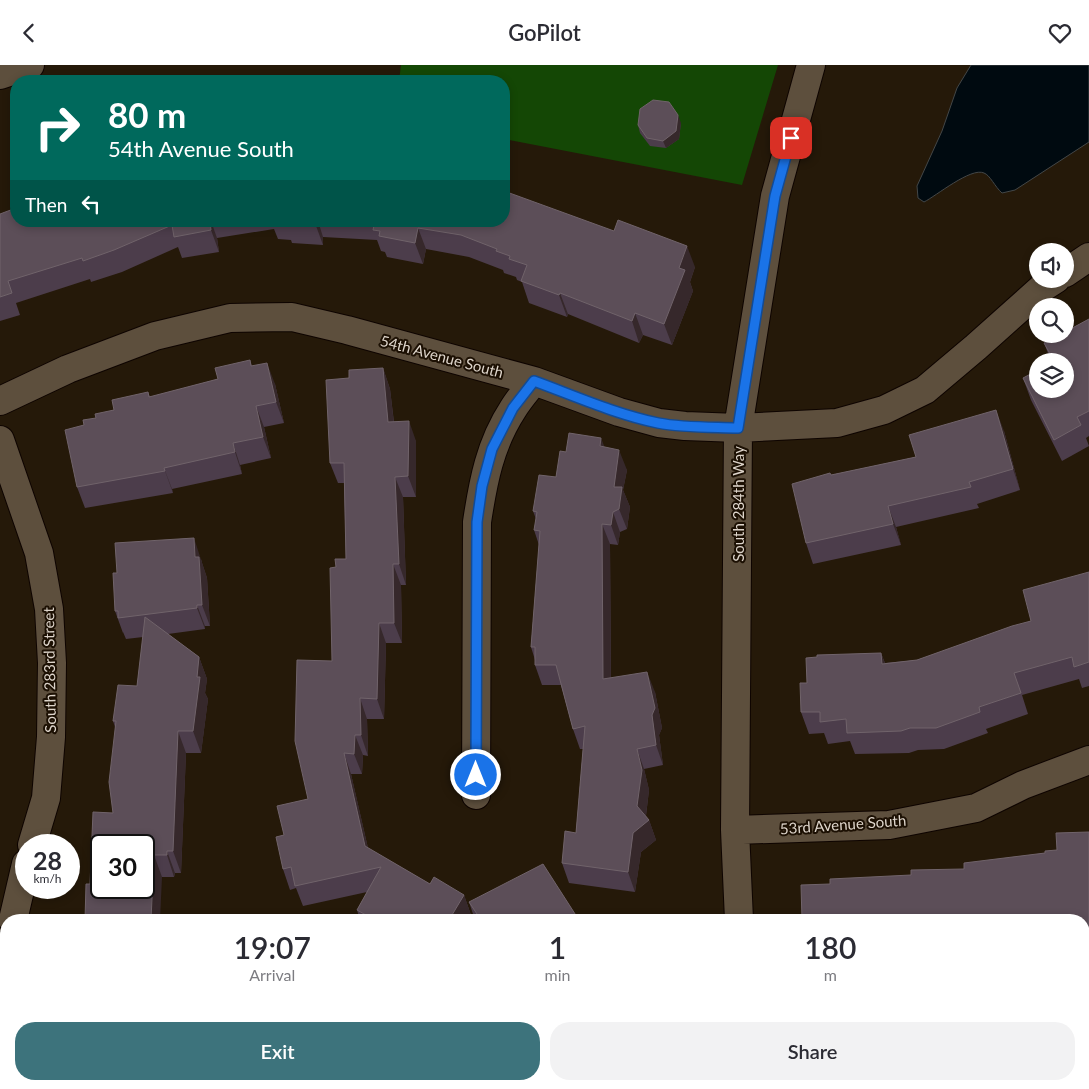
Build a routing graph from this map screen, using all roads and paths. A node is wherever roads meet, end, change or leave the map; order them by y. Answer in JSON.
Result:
{"nodes":[{"id":1,"x":30,"y":65,"type":"edge"},
{"id":2,"x":811,"y":65,"type":"edge"},
{"id":3,"x":0,"y":75,"type":"edge"},
{"id":4,"x":1089,"y":257,"type":"edge"},
{"id":5,"x":1074,"y":267,"type":"edge"},
{"id":6,"x":1042,"y":288,"type":"edge"},
{"id":7,"x":534,"y":381,"type":"junction"},
{"id":8,"x":0,"y":401,"type":"edge"},
{"id":9,"x":738,"y":428,"type":"junction"},
{"id":10,"x":0,"y":440,"type":"edge"},
{"id":11,"x":1089,"y":760,"type":"edge"},
{"id":12,"x":476,"y":795,"type":"dead end"},
{"id":13,"x":735,"y":831,"type":"junction"},
{"id":14,"x":35,"y":834,"type":"edge"},
{"id":15,"x":17,"y":899,"type":"edge"},
{"id":16,"x":14,"y":914,"type":"edge"},
{"id":17,"x":739,"y":914,"type":"edge"}],
"edges":[{"from":1,"to":3,"type":"street"},
{"from":2,"to":9,"type":"street","name":"South 284th Way"},
{"from":4,"to":5,"type":"street"},
{"from":6,"to":9,"type":"street","name":"54th Avenue South"},
{"from":7,"to":8,"type":"street","name":"54th Avenue South"},
{"from":7,"to":9,"type":"street","name":"54th Avenue South"},
{"from":7,"to":12,"type":"street"},
{"from":9,"to":13,"type":"street","name":"South 284th Way"},
{"from":10,"to":14,"type":"street","name":"South 283rd Street"},
{"from":11,"to":13,"type":"street","name":"53rd Avenue South"},
{"from":13,"to":17,"type":"street","name":"South 284th Way"},
{"from":15,"to":16,"type":"street"}]}
